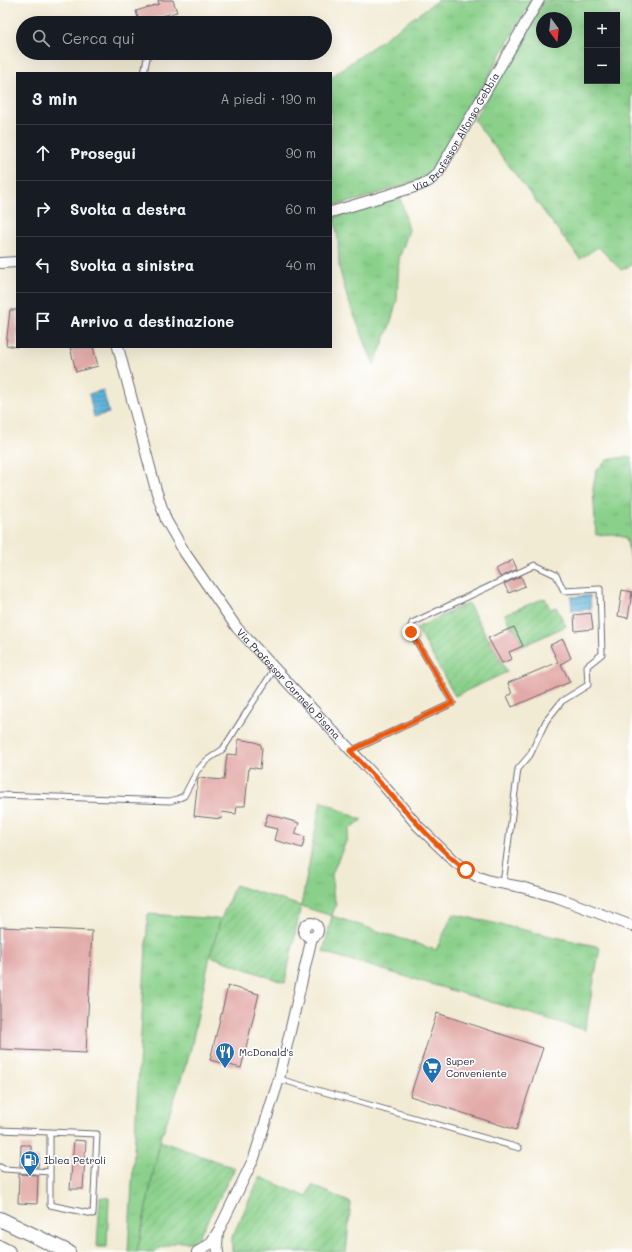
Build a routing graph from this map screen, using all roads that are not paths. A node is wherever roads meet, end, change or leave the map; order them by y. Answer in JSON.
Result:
{"nodes":[{"id":1,"x":539,"y":0,"type":"edge"},
{"id":2,"x":147,"y":60,"type":"edge"},
{"id":3,"x":144,"y":72,"type":"edge"},
{"id":4,"x":332,"y":212,"type":"edge"},
{"id":5,"x":16,"y":262,"type":"edge"},
{"id":6,"x":0,"y":263,"type":"edge"},
{"id":7,"x":118,"y":348,"type":"edge"},
{"id":8,"x":275,"y":668,"type":"junction"},
{"id":9,"x":350,"y":751,"type":"junction"},
{"id":10,"x":0,"y":795,"type":"edge"},
{"id":11,"x":503,"y":884,"type":"junction"},
{"id":12,"x":632,"y":926,"type":"edge"},
{"id":13,"x":312,"y":937,"type":"dead end"},
{"id":14,"x":279,"y":1079,"type":"junction"},
{"id":15,"x":0,"y":1130,"type":"edge"},
{"id":16,"x":50,"y":1132,"type":"junction"},
{"id":17,"x":519,"y":1148,"type":"dead end"},
{"id":18,"x":0,"y":1167,"type":"edge"},
{"id":19,"x":50,"y":1172,"type":"junction"},
{"id":20,"x":0,"y":1219,"type":"edge"},
{"id":21,"x":218,"y":1230,"type":"junction"},
{"id":22,"x":0,"y":1248,"type":"edge"},
{"id":23,"x":8,"y":1252,"type":"edge"},
{"id":24,"x":68,"y":1252,"type":"edge"},
{"id":25,"x":197,"y":1252,"type":"edge"},
{"id":26,"x":218,"y":1252,"type":"edge"}],
"edges":[{"from":1,"to":4,"type":"street","name":"Via Professor Alfonso Gebbia"},
{"from":2,"to":3,"type":"lane"},
{"from":5,"to":6,"type":"street"},
{"from":7,"to":8,"type":"street","name":"Via Professor Carmelo Pisana"},
{"from":8,"to":9,"type":"street","name":"Via Professor Carmelo Pisana"},
{"from":8,"to":10,"type":"lane"},
{"from":9,"to":11,"type":"street","name":"Via Professor Carmelo Pisana"},
{"from":9,"to":11,"type":"lane"},
{"from":11,"to":12,"type":"street","name":"Via Professor Carmelo Pisana"},
{"from":13,"to":14,"type":"street"},
{"from":14,"to":17,"type":"lane"},
{"from":14,"to":21,"type":"street"},
{"from":15,"to":16,"type":"lane"},
{"from":16,"to":19,"type":"lane"},
{"from":16,"to":19,"type":"lane"},
{"from":18,"to":19,"type":"lane"},
{"from":20,"to":24,"type":"main road"},
{"from":21,"to":25,"type":"street"},
{"from":21,"to":26,"type":"street"},
{"from":22,"to":23,"type":"main road"}]}
